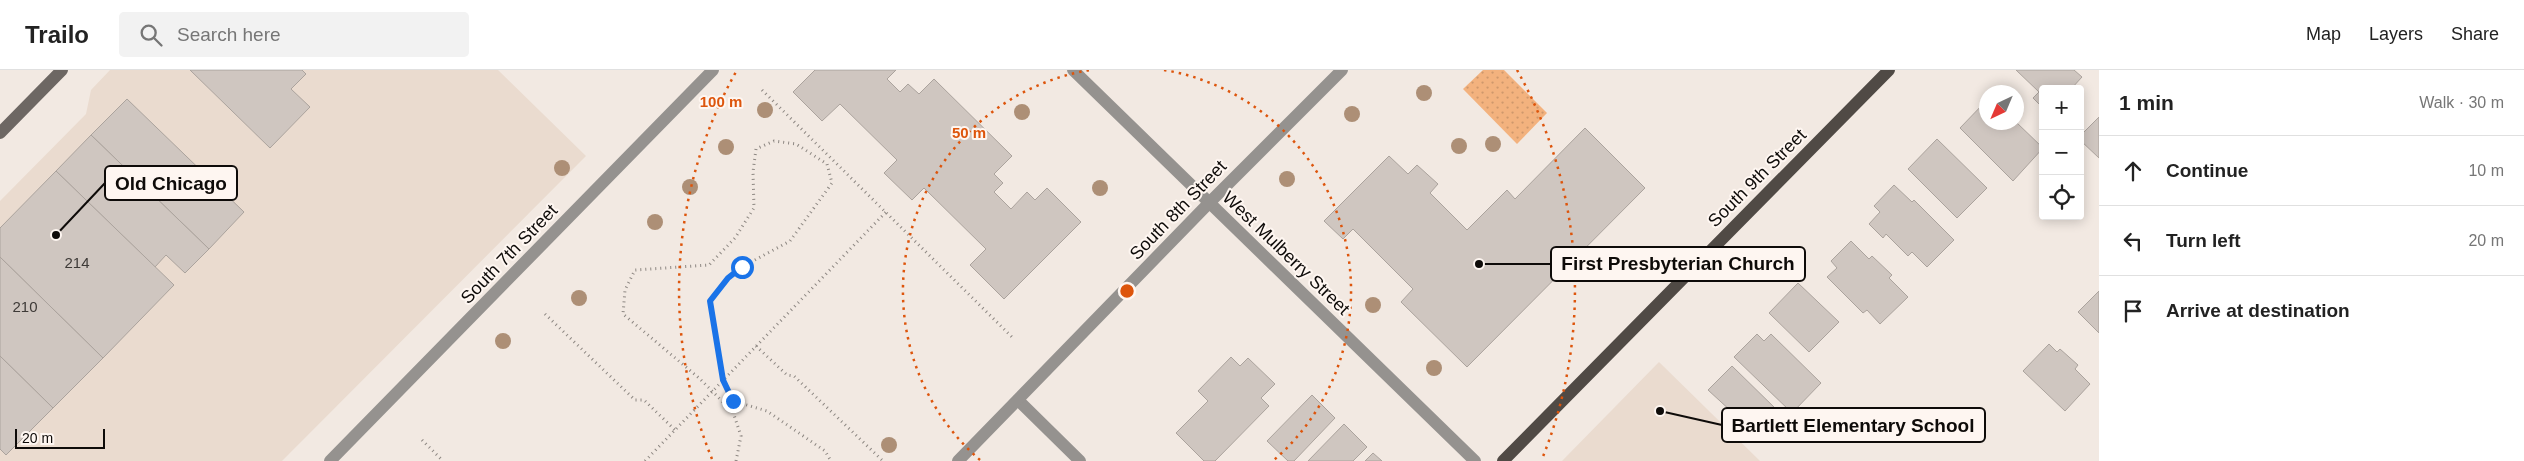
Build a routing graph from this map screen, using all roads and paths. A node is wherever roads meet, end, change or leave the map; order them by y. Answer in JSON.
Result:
{"nodes":[{"id":1,"x":62,"y":70,"type":"edge"},
{"id":2,"x":713,"y":70,"type":"edge"},
{"id":3,"x":1072,"y":70,"type":"edge"},
{"id":4,"x":1342,"y":70,"type":"edge"},
{"id":5,"x":1889,"y":70,"type":"edge"},
{"id":6,"x":762,"y":90,"type":"dead end"},
{"id":7,"x":0,"y":133,"type":"edge"},
{"id":8,"x":1208,"y":203,"type":"junction"},
{"id":9,"x":886,"y":212,"type":"junction"},
{"id":10,"x":545,"y":314,"type":"dead end"},
{"id":11,"x":1013,"y":338,"type":"dead end"},
{"id":12,"x":756,"y":346,"type":"junction"},
{"id":13,"x":723,"y":380,"type":"junction"},
{"id":14,"x":712,"y":391,"type":"junction"},
{"id":15,"x":1018,"y":400,"type":"junction"},
{"id":16,"x":675,"y":430,"type":"junction"},
{"id":17,"x":422,"y":440,"type":"dead end"},
{"id":18,"x":330,"y":461,"type":"edge"},
{"id":19,"x":443,"y":461,"type":"edge"},
{"id":20,"x":645,"y":461,"type":"edge"},
{"id":21,"x":736,"y":461,"type":"edge"},
{"id":22,"x":831,"y":461,"type":"edge"},
{"id":23,"x":883,"y":461,"type":"edge"},
{"id":24,"x":958,"y":461,"type":"edge"},
{"id":25,"x":1080,"y":461,"type":"edge"},
{"id":26,"x":1475,"y":461,"type":"edge"},
{"id":27,"x":1503,"y":461,"type":"edge"}],
"edges":[{"from":1,"to":7,"type":"main road"},
{"from":2,"to":18,"type":"street","name":"South 7th Street"},
{"from":3,"to":8,"type":"street","name":"West Mulberry Street"},
{"from":4,"to":8,"type":"street","name":"South 8th Street"},
{"from":5,"to":27,"type":"main road","name":"South 9th Street"},
{"from":6,"to":9,"type":"path"},
{"from":8,"to":15,"type":"street","name":"South 8th Street"},
{"from":8,"to":26,"type":"street","name":"West Mulberry Street"},
{"from":9,"to":11,"type":"path"},
{"from":9,"to":12,"type":"path"},
{"from":10,"to":16,"type":"path"},
{"from":12,"to":13,"type":"path"},
{"from":12,"to":23,"type":"path"},
{"from":13,"to":14,"type":"path"},
{"from":13,"to":14,"type":"path"},
{"from":13,"to":22,"type":"path"},
{"from":14,"to":16,"type":"path"},
{"from":14,"to":21,"type":"path"},
{"from":15,"to":24,"type":"street","name":"South 8th Street"},
{"from":15,"to":25,"type":"street"},
{"from":16,"to":20,"type":"path"},
{"from":17,"to":19,"type":"path"}]}
